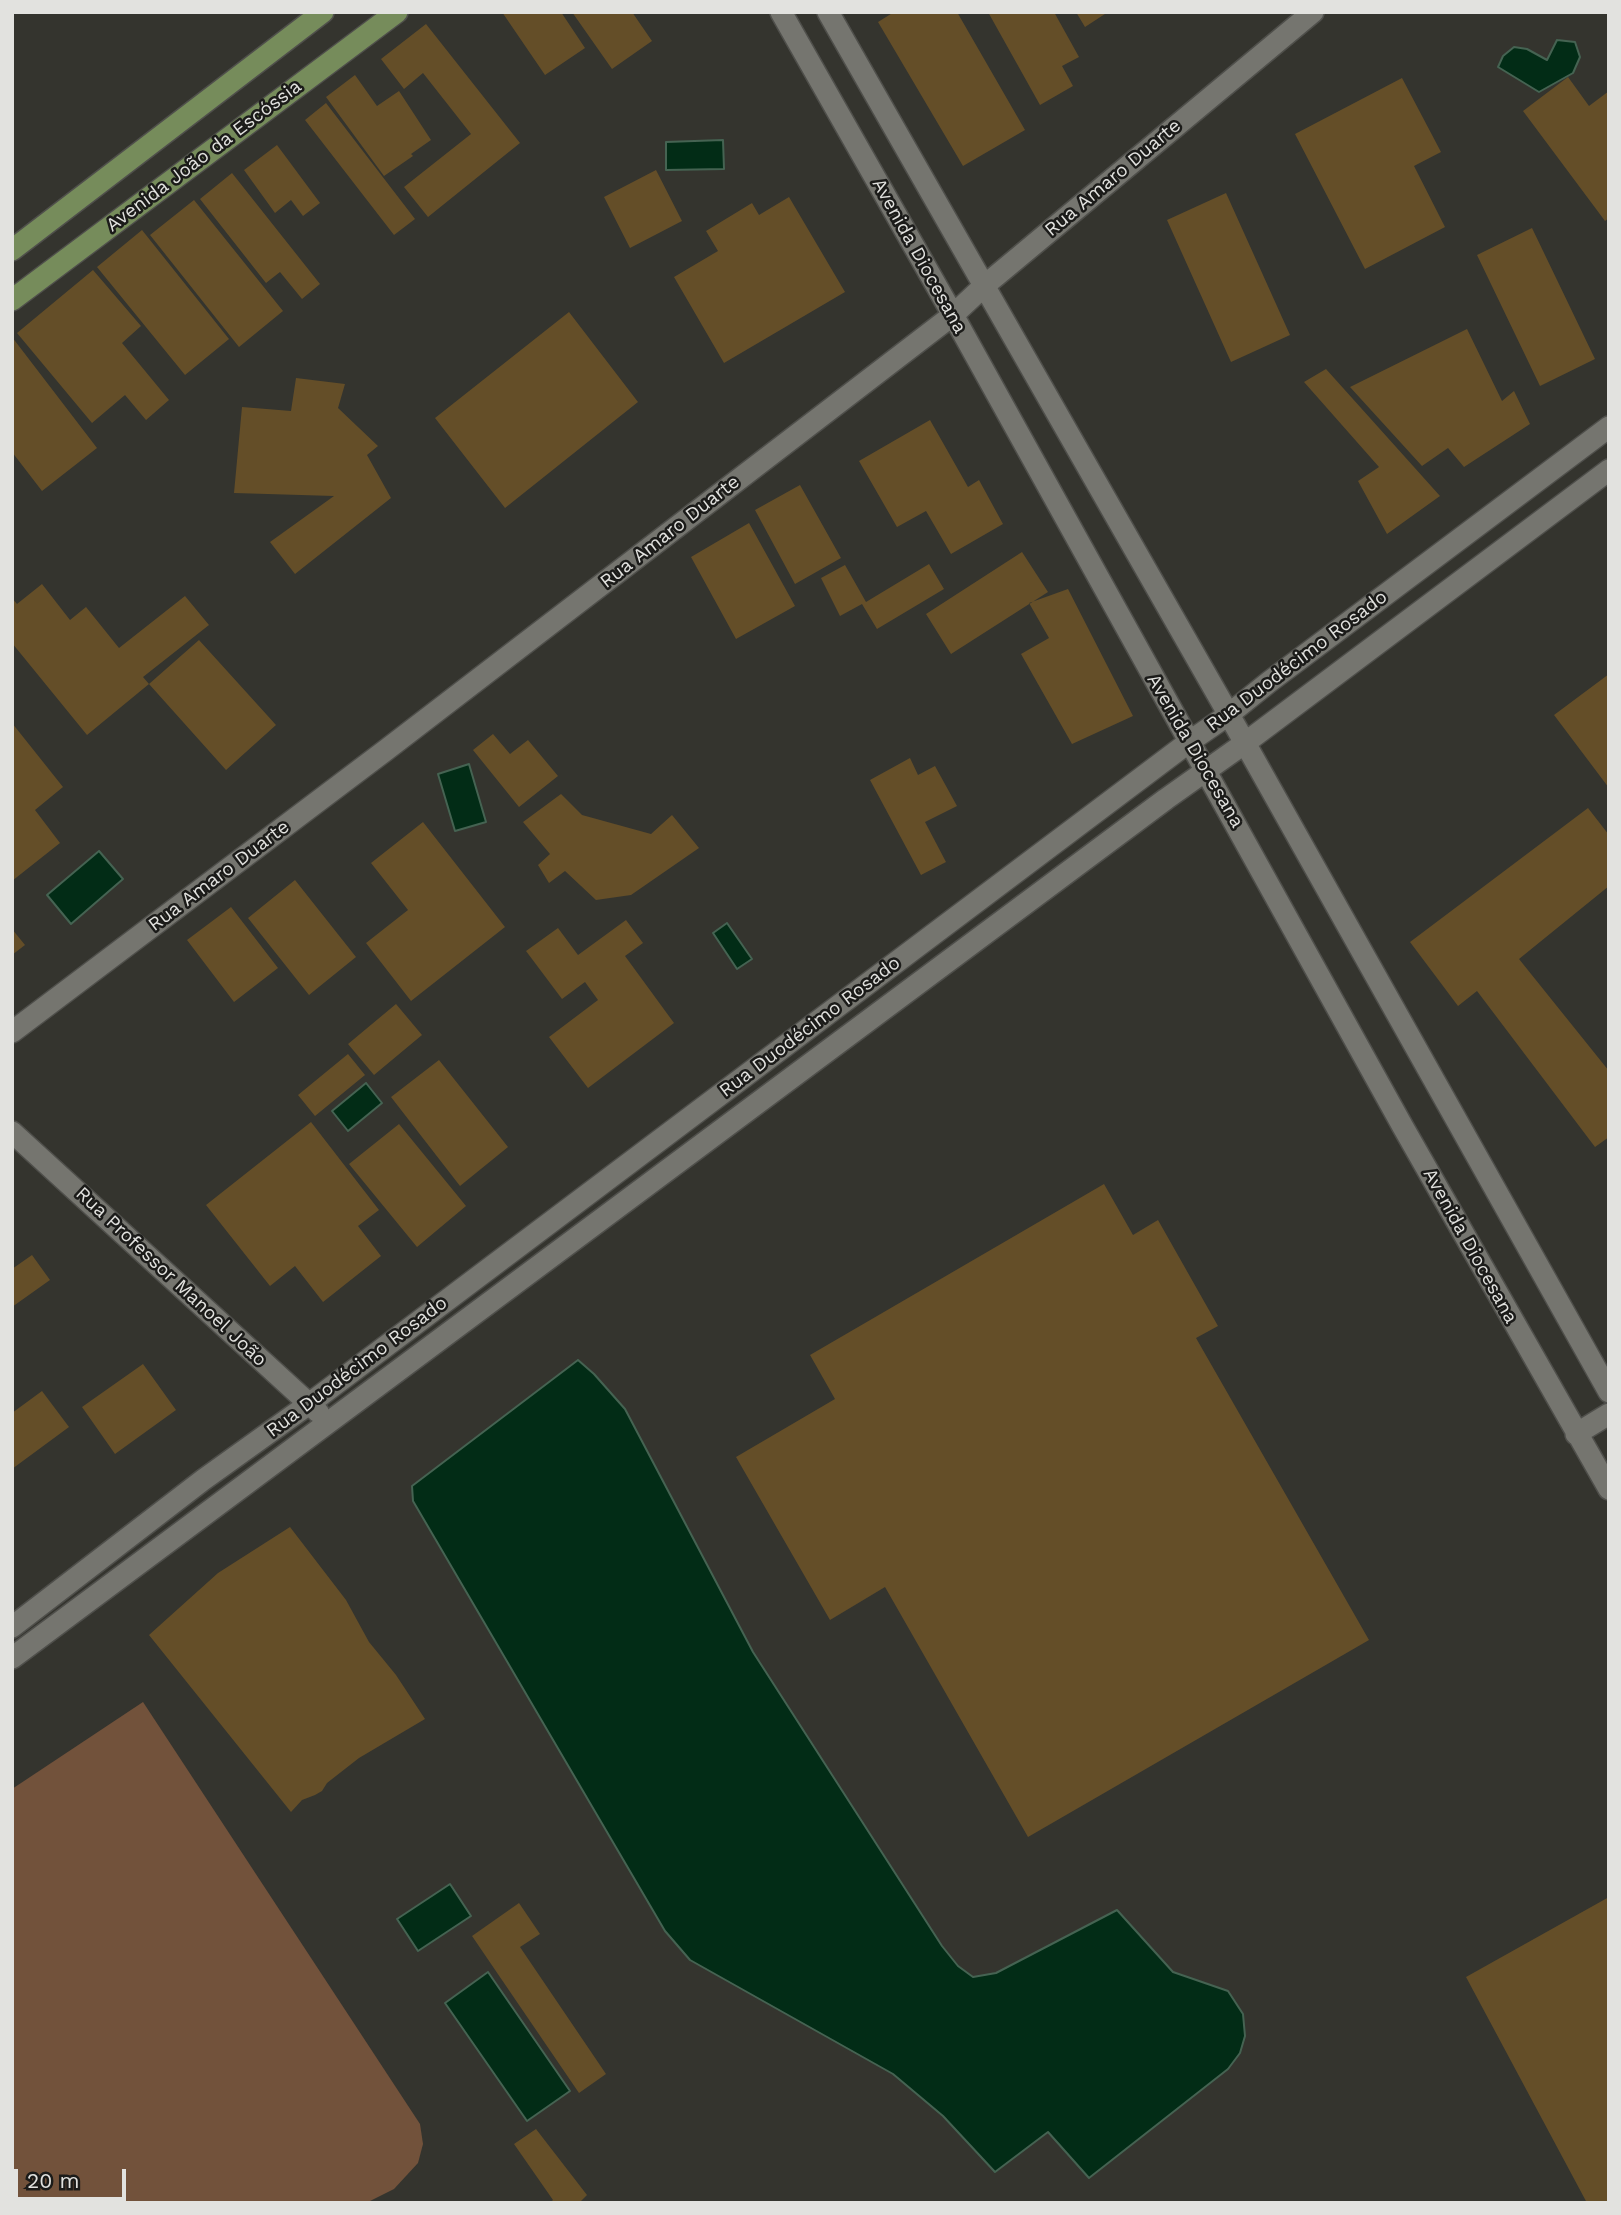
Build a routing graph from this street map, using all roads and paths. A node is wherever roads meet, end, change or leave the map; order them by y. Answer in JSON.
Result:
{"nodes":[{"id":1,"x":323,"y":12,"type":"edge"},
{"id":2,"x":397,"y":12,"type":"edge"},
{"id":3,"x":781,"y":12,"type":"edge"},
{"id":4,"x":828,"y":12,"type":"edge"},
{"id":5,"x":1313,"y":12,"type":"edge"},
{"id":6,"x":12,"y":250,"type":"edge"},
{"id":7,"x":984,"y":286,"type":"junction"},
{"id":8,"x":12,"y":300,"type":"edge"},
{"id":9,"x":953,"y":315,"type":"junction"},
{"id":10,"x":1609,"y":427,"type":"edge"},
{"id":11,"x":1609,"y":470,"type":"edge"},
{"id":12,"x":1228,"y":715,"type":"junction"},
{"id":13,"x":1189,"y":742,"type":"junction"},
{"id":14,"x":1245,"y":743,"type":"junction"},
{"id":15,"x":1205,"y":771,"type":"junction"},
{"id":16,"x":12,"y":1032,"type":"edge"},
{"id":17,"x":12,"y":1132,"type":"edge"},
{"id":18,"x":1609,"y":1392,"type":"edge"},
{"id":19,"x":309,"y":1404,"type":"junction"},
{"id":20,"x":1609,"y":1414,"type":"edge"},
{"id":21,"x":330,"y":1422,"type":"junction"},
{"id":22,"x":1576,"y":1434,"type":"junction"},
{"id":23,"x":1602,"y":1463,"type":"edge"},
{"id":24,"x":1609,"y":1489,"type":"edge"},
{"id":25,"x":12,"y":1628,"type":"edge"},
{"id":26,"x":12,"y":1658,"type":"edge"}],
"edges":[{"from":1,"to":6,"type":"main road"},
{"from":2,"to":8,"type":"main road","name":"Avenida João da Escóssia"},
{"from":3,"to":9,"type":"street","name":"Avenida Diocesana"},
{"from":4,"to":7,"type":"street"},
{"from":5,"to":7,"type":"street","name":"Rua Amaro Duarte"},
{"from":7,"to":9,"type":"street","name":"Rua Amaro Duarte"},
{"from":7,"to":12,"type":"street"},
{"from":9,"to":13,"type":"street","name":"Avenida Diocesana"},
{"from":9,"to":16,"type":"street","name":"Rua Amaro Duarte"},
{"from":10,"to":12,"type":"street","name":"Rua Duodécimo Rosado"},
{"from":11,"to":14,"type":"street","name":"Rua Duodécimo Rosado"},
{"from":12,"to":13,"type":"street","name":"Rua Duodécimo Rosado"},
{"from":12,"to":14,"type":"street"},
{"from":13,"to":15,"type":"street","name":"Avenida Diocesana"},
{"from":13,"to":19,"type":"street","name":"Rua Duodécimo Rosado"},
{"from":14,"to":15,"type":"street","name":"Rua Duodécimo Rosado"},
{"from":14,"to":18,"type":"street"},
{"from":15,"to":21,"type":"street","name":"Rua Duodécimo Rosado"},
{"from":15,"to":22,"type":"street","name":"Avenida Diocesana"},
{"from":17,"to":19,"type":"street","name":"Rua Professor Manoel João"},
{"from":19,"to":21,"type":"street","name":"Rua Professor Manoel João"},
{"from":19,"to":25,"type":"street","name":"Rua Duodécimo Rosado"},
{"from":20,"to":22,"type":"street"},
{"from":21,"to":26,"type":"street","name":"Rua Duodécimo Rosado"},
{"from":22,"to":23,"type":"street","name":"Avenida Diocesana"},
{"from":23,"to":24,"type":"street","name":"Avenida Diocesana"}]}
